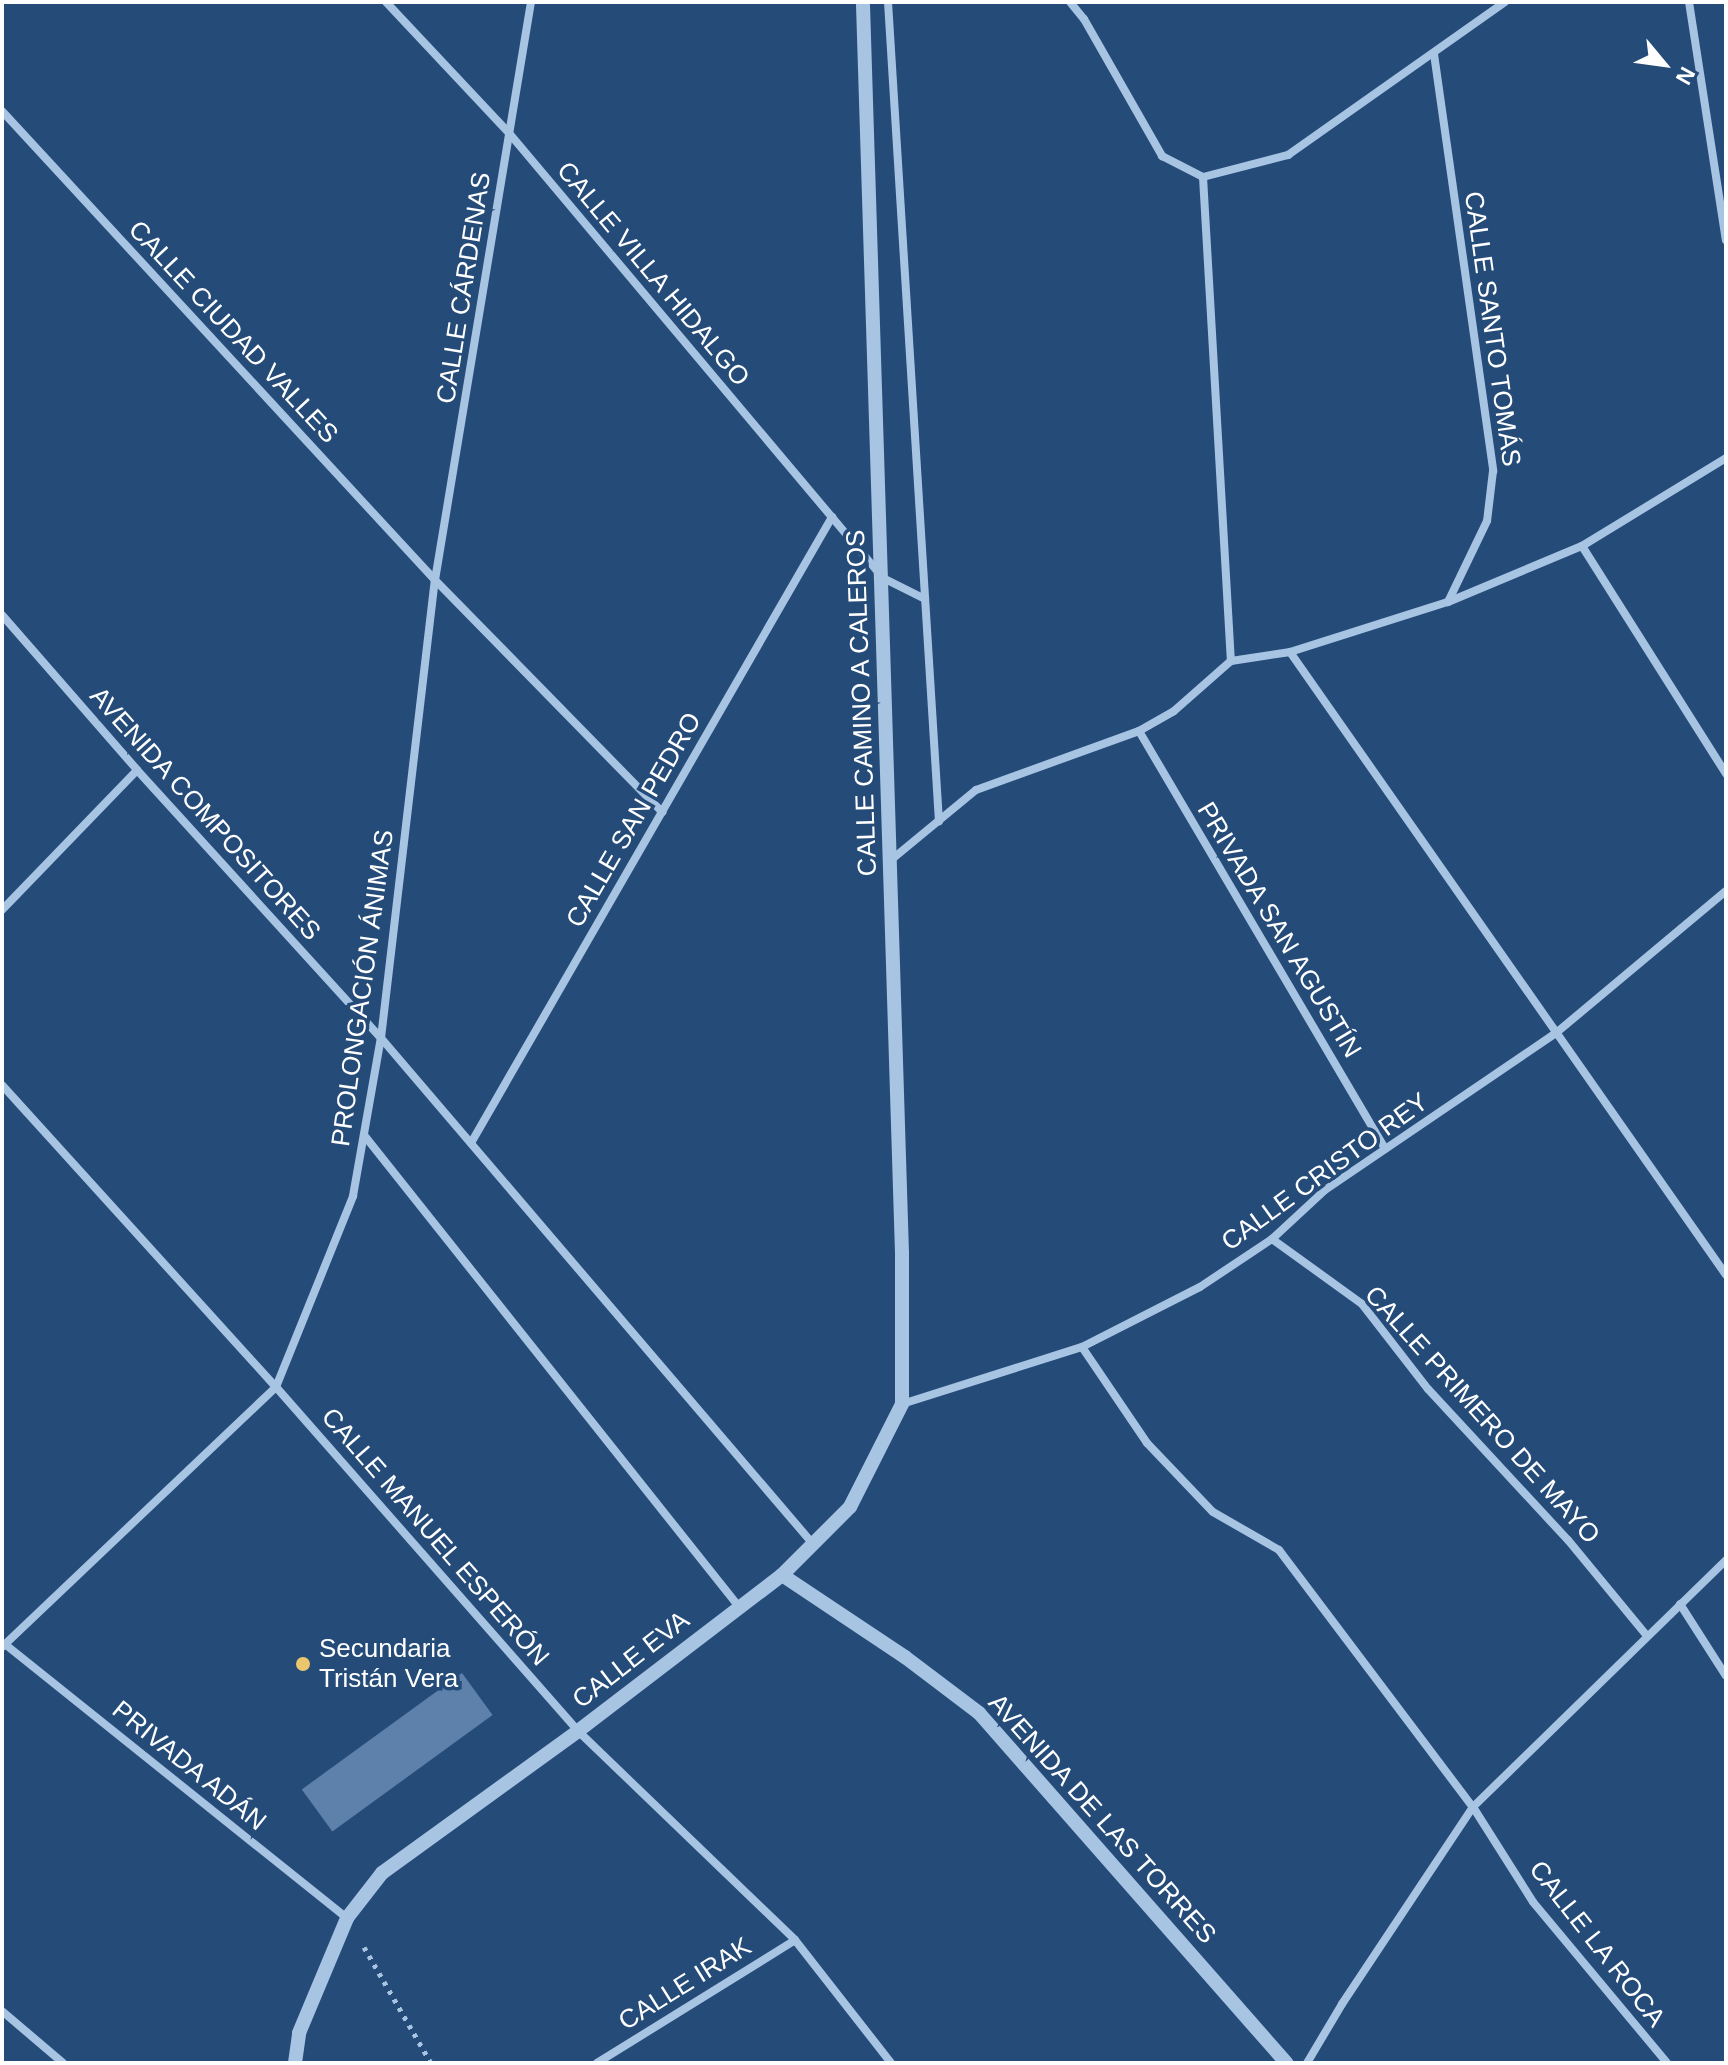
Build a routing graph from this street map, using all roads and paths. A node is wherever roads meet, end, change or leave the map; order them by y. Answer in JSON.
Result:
{"nodes":[{"id":1,"x":386,"y":2,"type":"edge"},
{"id":2,"x":531,"y":2,"type":"edge"},
{"id":3,"x":863,"y":2,"type":"edge"},
{"id":4,"x":888,"y":2,"type":"edge"},
{"id":5,"x":1070,"y":2,"type":"edge"},
{"id":6,"x":1505,"y":2,"type":"edge"},
{"id":7,"x":1689,"y":2,"type":"edge"},
{"id":8,"x":1434,"y":54,"type":"junction"},
{"id":9,"x":2,"y":111,"type":"edge"},
{"id":10,"x":509,"y":133,"type":"junction"},
{"id":11,"x":1203,"y":177,"type":"junction"},
{"id":12,"x":1726,"y":240,"type":"edge"},
{"id":13,"x":1726,"y":458,"type":"edge"},
{"id":14,"x":832,"y":517,"type":"junction"},
{"id":15,"x":1582,"y":546,"type":"junction"},
{"id":16,"x":883,"y":578,"type":"junction"},
{"id":17,"x":435,"y":580,"type":"junction"},
{"id":18,"x":925,"y":599,"type":"junction"},
{"id":19,"x":1448,"y":602,"type":"junction"},
{"id":20,"x":2,"y":615,"type":"edge"},
{"id":21,"x":1290,"y":652,"type":"junction"},
{"id":22,"x":1231,"y":661,"type":"junction"},
{"id":23,"x":1139,"y":731,"type":"junction"},
{"id":24,"x":137,"y":770,"type":"junction"},
{"id":25,"x":1726,"y":774,"type":"edge"},
{"id":26,"x":662,"y":812,"type":"junction"},
{"id":27,"x":939,"y":821,"type":"junction"},
{"id":28,"x":891,"y":860,"type":"junction"},
{"id":29,"x":1726,"y":891,"type":"edge"},
{"id":30,"x":2,"y":910,"type":"edge"},
{"id":31,"x":1556,"y":1033,"type":"junction"},
{"id":32,"x":381,"y":1038,"type":"junction"},
{"id":33,"x":2,"y":1085,"type":"edge"},
{"id":34,"x":364,"y":1135,"type":"junction"},
{"id":35,"x":471,"y":1143,"type":"junction"},
{"id":36,"x":1385,"y":1149,"type":"junction"},
{"id":37,"x":1272,"y":1239,"type":"junction"},
{"id":38,"x":1726,"y":1255,"type":"edge"},
{"id":39,"x":1717,"y":1262,"type":"junction"},
{"id":40,"x":1726,"y":1275,"type":"edge"},
{"id":41,"x":1082,"y":1347,"type":"junction"},
{"id":42,"x":276,"y":1387,"type":"junction"},
{"id":43,"x":902,"y":1404,"type":"junction"},
{"id":44,"x":813,"y":1544,"type":"junction"},
{"id":45,"x":1726,"y":1560,"type":"edge"},
{"id":46,"x":782,"y":1575,"type":"junction"},
{"id":47,"x":1680,"y":1604,"type":"junction"},
{"id":48,"x":739,"y":1607,"type":"junction"},
{"id":49,"x":1647,"y":1636,"type":"junction"},
{"id":50,"x":4,"y":1646,"type":"edge"},
{"id":51,"x":1726,"y":1676,"type":"edge"},
{"id":52,"x":578,"y":1731,"type":"junction"},
{"id":53,"x":1473,"y":1807,"type":"junction"},
{"id":54,"x":347,"y":1918,"type":"junction"},
{"id":55,"x":795,"y":1940,"type":"junction"},
{"id":56,"x":2,"y":2011,"type":"edge"},
{"id":57,"x":63,"y":2063,"type":"edge"},
{"id":58,"x":295,"y":2063,"type":"edge"},
{"id":59,"x":431,"y":2063,"type":"edge"},
{"id":60,"x":597,"y":2063,"type":"edge"},
{"id":61,"x":891,"y":2063,"type":"edge"},
{"id":62,"x":1287,"y":2063,"type":"edge"},
{"id":63,"x":1307,"y":2063,"type":"edge"},
{"id":64,"x":1667,"y":2063,"type":"edge"}],
"edges":[{"from":1,"to":10,"type":"street","name":"CALLE VILLA HIDALGO"},
{"from":2,"to":10,"type":"street","name":"CALLE CÁRDENAS"},
{"from":3,"to":16,"type":"street","name":"CALLE CAMINO A CALEROS"},
{"from":4,"to":18,"type":"street"},
{"from":5,"to":11,"type":"street"},
{"from":6,"to":8,"type":"street"},
{"from":7,"to":12,"type":"street"},
{"from":8,"to":11,"type":"street"},
{"from":8,"to":19,"type":"street","name":"CALLE SANTO TOMÁS"},
{"from":9,"to":17,"type":"street","name":"CALLE CIUDAD VALLES"},
{"from":10,"to":14,"type":"street","name":"CALLE VILLA HIDALGO"},
{"from":10,"to":17,"type":"street","name":"CALLE CÁRDENAS"},
{"from":11,"to":22,"type":"street"},
{"from":13,"to":15,"type":"street"},
{"from":14,"to":16,"type":"street","name":"CALLE VILLA HIDALGO"},
{"from":14,"to":26,"type":"street","name":"CALLE SAN PEDRO"},
{"from":15,"to":19,"type":"street"},
{"from":15,"to":25,"type":"street"},
{"from":16,"to":18,"type":"street"},
{"from":16,"to":28,"type":"street","name":"CALLE CAMINO A CALEROS"},
{"from":17,"to":26,"type":"street","name":"CALLE CIUDAD VALLES"},
{"from":17,"to":32,"type":"street","name":"PROLONGACIÓN ÁNIMAS"},
{"from":18,"to":27,"type":"street"},
{"from":19,"to":21,"type":"street"},
{"from":20,"to":24,"type":"street","name":"AVENIDA COMPOSITORES"},
{"from":21,"to":22,"type":"street"},
{"from":21,"to":31,"type":"street"},
{"from":22,"to":23,"type":"street"},
{"from":23,"to":27,"type":"street"},
{"from":23,"to":36,"type":"street","name":"PRIVADA SAN AGUSTÍN"},
{"from":24,"to":30,"type":"street"},
{"from":24,"to":32,"type":"street","name":"AVENIDA COMPOSITORES"},
{"from":26,"to":35,"type":"street","name":"CALLE SAN PEDRO"},
{"from":27,"to":28,"type":"street"},
{"from":28,"to":43,"type":"street","name":"CALLE CAMINO A CALEROS"},
{"from":29,"to":31,"type":"street","name":"CALLE CRISTO REY"},
{"from":31,"to":36,"type":"street","name":"CALLE CRISTO REY"},
{"from":31,"to":39,"type":"street"},
{"from":32,"to":34,"type":"street","name":"PROLONGACIÓN ÁNIMAS"},
{"from":32,"to":35,"type":"street","name":"AVENIDA COMPOSITORES"},
{"from":33,"to":42,"type":"street","name":"CALLE MANUEL ESPERÓN"},
{"from":34,"to":42,"type":"street","name":"PROLONGACIÓN ÁNIMAS"},
{"from":34,"to":48,"type":"street"},
{"from":35,"to":44,"type":"street","name":"AVENIDA COMPOSITORES"},
{"from":36,"to":37,"type":"street","name":"CALLE CRISTO REY"},
{"from":37,"to":41,"type":"street","name":"CALLE CRISTO REY"},
{"from":37,"to":49,"type":"street","name":"CALLE PRIMERO DE MAYO"},
{"from":38,"to":39,"type":"street"},
{"from":39,"to":40,"type":"street"},
{"from":41,"to":43,"type":"street","name":"CALLE CRISTO REY"},
{"from":41,"to":53,"type":"street","name":"CALLE LA ROCA"},
{"from":42,"to":50,"type":"street"},
{"from":42,"to":52,"type":"street","name":"CALLE MANUEL ESPERÓN"},
{"from":43,"to":44,"type":"street","name":"CALLE EVA"},
{"from":44,"to":46,"type":"street","name":"CALLE EVA"},
{"from":45,"to":47,"type":"street"},
{"from":46,"to":48,"type":"street","name":"CALLE EVA"},
{"from":46,"to":62,"type":"street","name":"AVENIDA DE LAS TORRES"},
{"from":47,"to":49,"type":"street"},
{"from":47,"to":51,"type":"street"},
{"from":48,"to":52,"type":"street","name":"CALLE EVA"},
{"from":49,"to":53,"type":"street"},
{"from":50,"to":54,"type":"street","name":"PRIVADA ADÁN"},
{"from":52,"to":54,"type":"street","name":"CALLE EVA"},
{"from":52,"to":55,"type":"street","name":"CALLE MANUEL ESPERÓN"},
{"from":53,"to":63,"type":"street"},
{"from":53,"to":64,"type":"street","name":"CALLE LA ROCA"},
{"from":54,"to":58,"type":"street","name":"CALLE EVA"},
{"from":54,"to":59,"type":"path"},
{"from":55,"to":60,"type":"street","name":"CALLE IRAK"},
{"from":55,"to":61,"type":"street","name":"CALLE MANUEL ESPERÓN"},
{"from":56,"to":57,"type":"street"}]}
